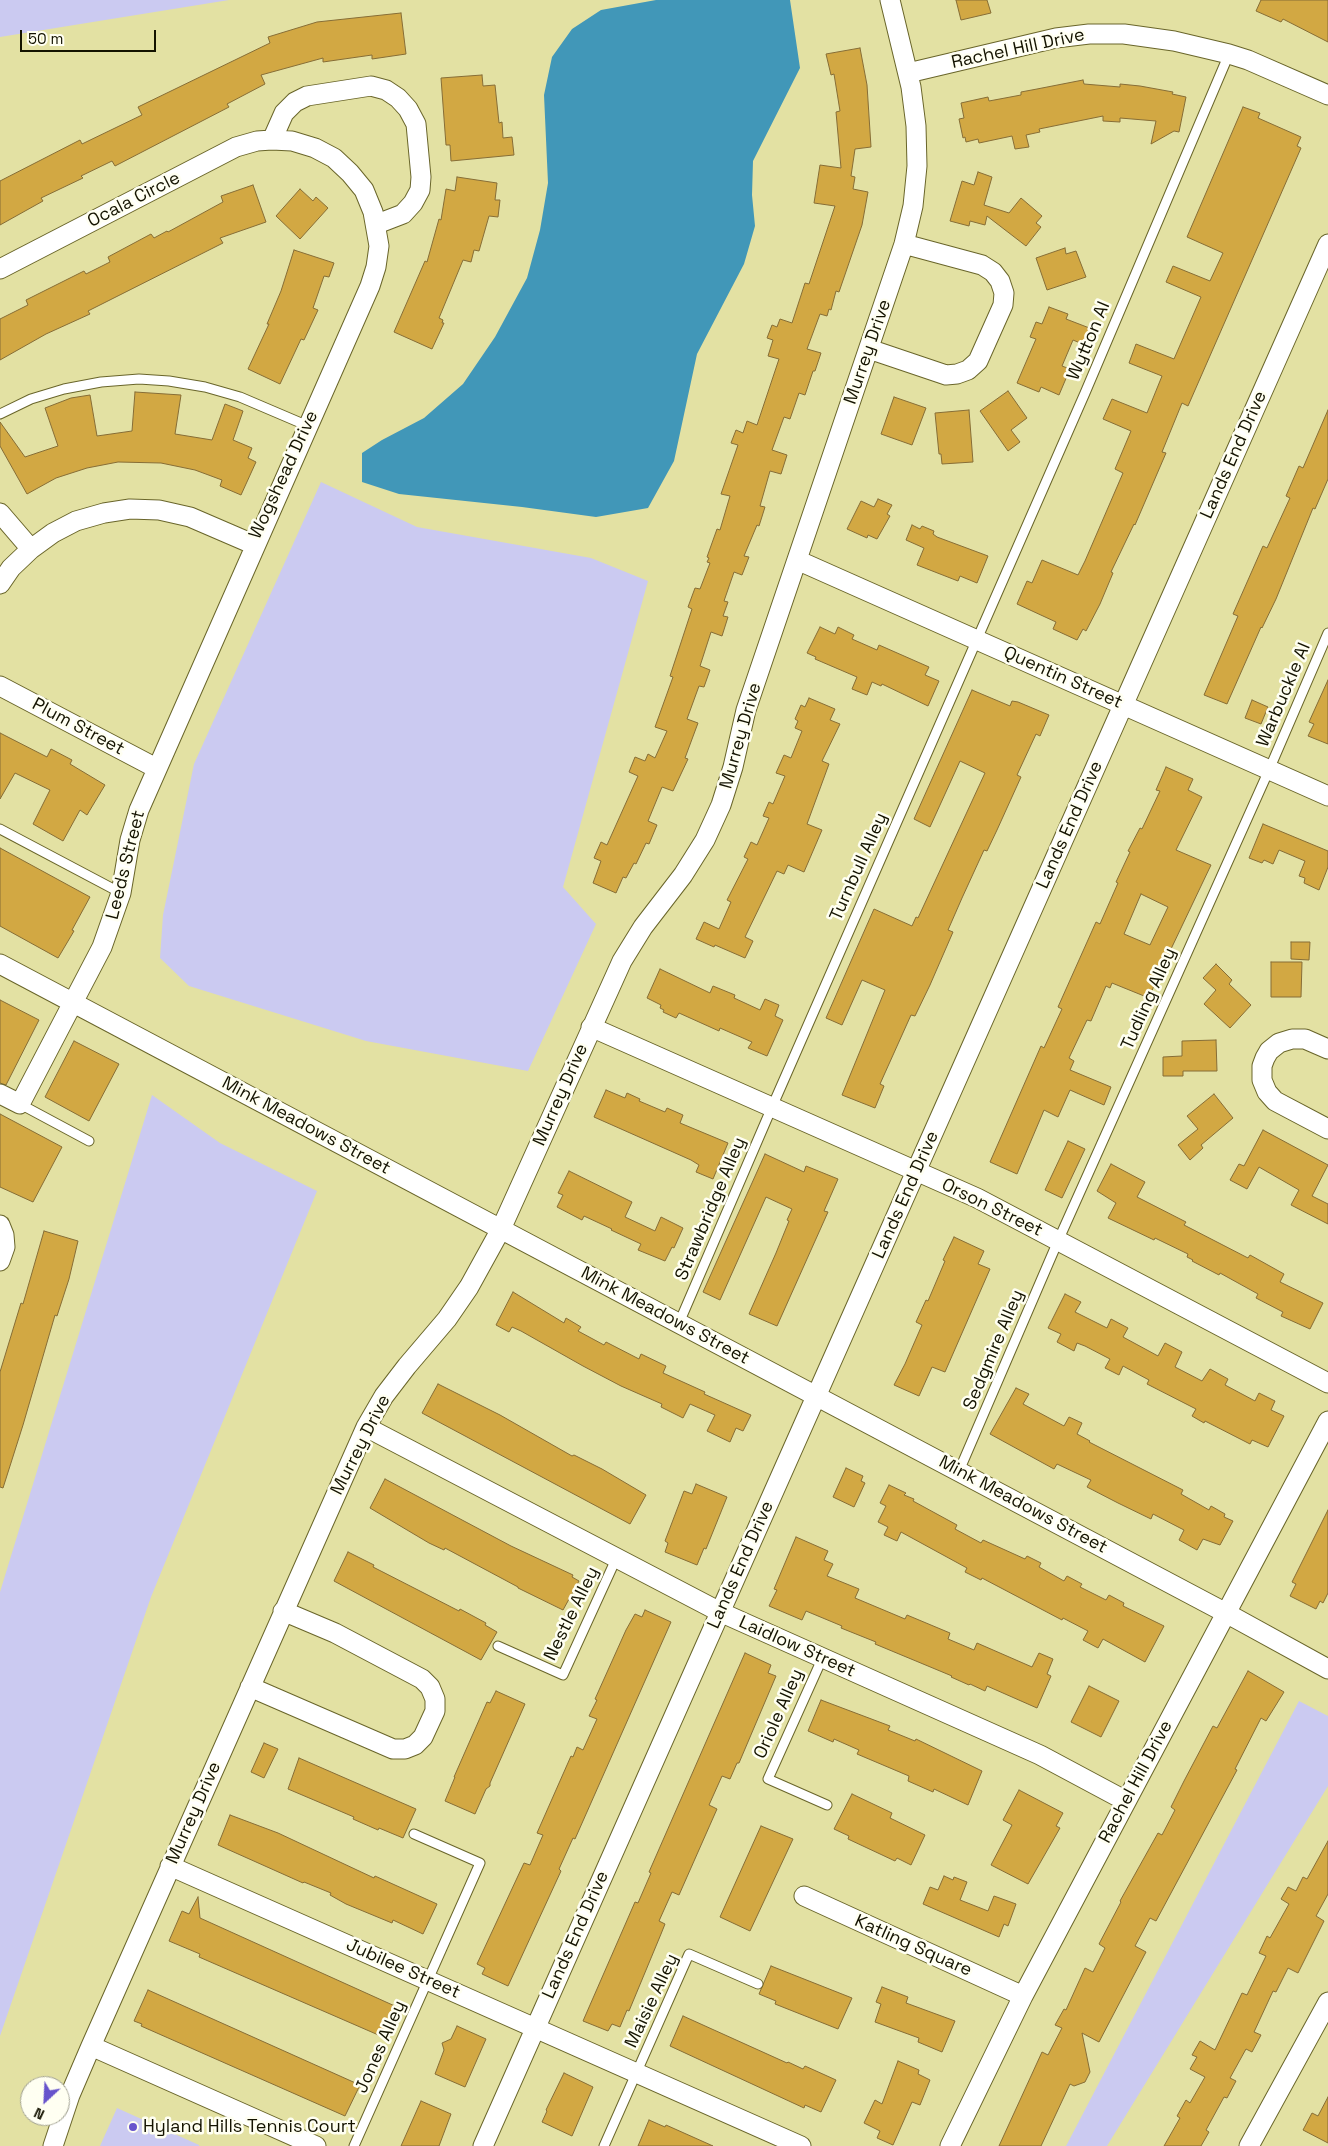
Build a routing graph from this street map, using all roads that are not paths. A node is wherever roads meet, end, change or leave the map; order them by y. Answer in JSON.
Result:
{"nodes":[{"id":1,"x":890,"y":0,"type":"edge"},
{"id":2,"x":1229,"y":54,"type":"junction"},
{"id":3,"x":908,"y":73,"type":"junction"},
{"id":4,"x":1328,"y":95,"type":"edge"},
{"id":5,"x":272,"y":140,"type":"junction"},
{"id":6,"x":377,"y":224,"type":"junction"},
{"id":7,"x":904,"y":244,"type":"junction"},
{"id":8,"x":1328,"y":244,"type":"edge"},
{"id":9,"x":0,"y":269,"type":"edge"},
{"id":10,"x":869,"y":349,"type":"junction"},
{"id":11,"x":0,"y":414,"type":"edge"},
{"id":12,"x":308,"y":426,"type":"junction"},
{"id":13,"x":0,"y":513,"type":"edge"},
{"id":14,"x":255,"y":546,"type":"junction"},
{"id":15,"x":31,"y":549,"type":"junction"},
{"id":16,"x":797,"y":560,"type":"junction"},
{"id":17,"x":0,"y":584,"type":"edge"},
{"id":18,"x":1328,"y":633,"type":"edge"},
{"id":19,"x":976,"y":639,"type":"junction"},
{"id":20,"x":0,"y":686,"type":"edge"},
{"id":21,"x":1124,"y":705,"type":"junction"},
{"id":22,"x":156,"y":768,"type":"junction"},
{"id":23,"x":1269,"y":770,"type":"junction"},
{"id":24,"x":1328,"y":796,"type":"edge"},
{"id":25,"x":0,"y":829,"type":"edge"},
{"id":26,"x":121,"y":893,"type":"junction"},
{"id":27,"x":0,"y":964,"type":"edge"},
{"id":28,"x":72,"y":1002,"type":"junction"},
{"id":29,"x":591,"y":1027,"type":"junction"},
{"id":30,"x":1328,"y":1049,"type":"edge"},
{"id":31,"x":0,"y":1094,"type":"edge"},
{"id":32,"x":20,"y":1104,"type":"junction"},
{"id":33,"x":772,"y":1107,"type":"junction"},
{"id":34,"x":1328,"y":1129,"type":"edge"},
{"id":35,"x":89,"y":1141,"type":"dead end"},
{"id":36,"x":916,"y":1171,"type":"junction"},
{"id":37,"x":0,"y":1225,"type":"edge"},
{"id":38,"x":501,"y":1229,"type":"junction"},
{"id":39,"x":1058,"y":1241,"type":"junction"},
{"id":40,"x":0,"y":1261,"type":"edge"},
{"id":41,"x":679,"y":1323,"type":"junction"},
{"id":42,"x":1328,"y":1383,"type":"edge"},
{"id":43,"x":817,"y":1396,"type":"junction"},
{"id":44,"x":1328,"y":1421,"type":"edge"},
{"id":45,"x":366,"y":1427,"type":"junction"},
{"id":46,"x":959,"y":1472,"type":"junction"},
{"id":47,"x":616,"y":1559,"type":"junction"},
{"id":48,"x":284,"y":1611,"type":"junction"},
{"id":49,"x":720,"y":1612,"type":"junction"},
{"id":50,"x":1226,"y":1613,"type":"junction"},
{"id":51,"x":498,"y":1646,"type":"dead end"},
{"id":52,"x":822,"y":1659,"type":"junction"},
{"id":53,"x":1328,"y":1669,"type":"edge"},
{"id":54,"x":250,"y":1686,"type":"junction"},
{"id":55,"x":1126,"y":1801,"type":"junction"},
{"id":56,"x":827,"y":1805,"type":"dead end"},
{"id":57,"x":414,"y":1834,"type":"dead end"},
{"id":58,"x":170,"y":1866,"type":"junction"},
{"id":59,"x":804,"y":1896,"type":"dead end"},
{"id":60,"x":428,"y":1980,"type":"junction"},
{"id":61,"x":758,"y":1984,"type":"dead end"},
{"id":62,"x":1023,"y":1996,"type":"junction"},
{"id":63,"x":1328,"y":2002,"type":"edge"},
{"id":64,"x":536,"y":2028,"type":"junction"},
{"id":65,"x":90,"y":2046,"type":"junction"},
{"id":66,"x":636,"y":2072,"type":"junction"},
{"id":67,"x":53,"y":2146,"type":"edge"},
{"id":68,"x":316,"y":2146,"type":"edge"},
{"id":69,"x":354,"y":2146,"type":"edge"},
{"id":70,"x":483,"y":2146,"type":"edge"},
{"id":71,"x":604,"y":2146,"type":"edge"},
{"id":72,"x":801,"y":2146,"type":"edge"},
{"id":73,"x":950,"y":2146,"type":"edge"},
{"id":74,"x":1249,"y":2146,"type":"edge"}],
"edges":[{"from":1,"to":3,"type":"street","name":"Murrey Drive"},
{"from":2,"to":3,"type":"street","name":"Rachel Hill Drive"},
{"from":2,"to":4,"type":"street","name":"Rachel Hill Drive"},
{"from":2,"to":19,"type":"lane","name":"Wytton Al"},
{"from":3,"to":7,"type":"street","name":"Murrey Drive"},
{"from":5,"to":6,"type":"street","name":"Ocala Circle"},
{"from":5,"to":6,"type":"street"},
{"from":5,"to":9,"type":"street","name":"Ocala Circle"},
{"from":6,"to":12,"type":"street","name":"Wogshead Drive"},
{"from":7,"to":10,"type":"street","name":"Murrey Drive"},
{"from":7,"to":10,"type":"street"},
{"from":8,"to":21,"type":"street","name":"Lands End Drive"},
{"from":10,"to":16,"type":"street","name":"Murrey Drive"},
{"from":11,"to":12,"type":"lane"},
{"from":12,"to":14,"type":"street","name":"Wogshead Drive"},
{"from":13,"to":15,"type":"street"},
{"from":14,"to":15,"type":"street","name":"Wogshead Drive"},
{"from":14,"to":22,"type":"street","name":"Leeds Street"},
{"from":15,"to":17,"type":"street","name":"Wogshead Drive"},
{"from":16,"to":19,"type":"street","name":"Quentin Street"},
{"from":16,"to":29,"type":"street","name":"Murrey Drive"},
{"from":18,"to":23,"type":"lane","name":"Warbuckle Al"},
{"from":19,"to":21,"type":"street","name":"Quentin Street"},
{"from":19,"to":33,"type":"lane","name":"Turnbull Alley"},
{"from":20,"to":22,"type":"street","name":"Plum Street"},
{"from":21,"to":23,"type":"street","name":"Quentin Street"},
{"from":21,"to":36,"type":"street","name":"Lands End Drive"},
{"from":22,"to":26,"type":"street","name":"Leeds Street"},
{"from":23,"to":24,"type":"street","name":"Quentin Street"},
{"from":23,"to":39,"type":"lane","name":"Tudling Alley"},
{"from":25,"to":26,"type":"lane"},
{"from":26,"to":28,"type":"street","name":"Leeds Street"},
{"from":27,"to":28,"type":"street","name":"Mink Meadows Street"},
{"from":28,"to":32,"type":"street","name":"Leeds Street"},
{"from":28,"to":38,"type":"street","name":"Mink Meadows Street"},
{"from":29,"to":33,"type":"street","name":"Orson Street"},
{"from":29,"to":38,"type":"street","name":"Murrey Drive"},
{"from":30,"to":34,"type":"street"},
{"from":31,"to":32,"type":"street"},
{"from":32,"to":35,"type":"lane"},
{"from":33,"to":36,"type":"street","name":"Orson Street"},
{"from":33,"to":41,"type":"lane","name":"Strawbridge Alley"},
{"from":36,"to":39,"type":"street","name":"Orson Street"},
{"from":36,"to":43,"type":"street","name":"Lands End Drive"},
{"from":37,"to":40,"type":"street"},
{"from":38,"to":41,"type":"street","name":"Mink Meadows Street"},
{"from":38,"to":45,"type":"street","name":"Murrey Drive"},
{"from":39,"to":42,"type":"street","name":"Orson Street"},
{"from":39,"to":46,"type":"lane","name":"Sedgmire Alley"},
{"from":41,"to":43,"type":"street","name":"Mink Meadows Street"},
{"from":43,"to":46,"type":"street","name":"Mink Meadows Street"},
{"from":43,"to":49,"type":"street","name":"Lands End Drive"},
{"from":44,"to":50,"type":"street","name":"Rachel Hill Drive"},
{"from":45,"to":47,"type":"street","name":"Laidlow Street"},
{"from":45,"to":48,"type":"street","name":"Murrey Drive"},
{"from":46,"to":50,"type":"street","name":"Mink Meadows Street"},
{"from":47,"to":49,"type":"street","name":"Laidlow Street"},
{"from":47,"to":51,"type":"lane","name":"Nestle Alley"},
{"from":48,"to":54,"type":"street","name":"Murrey Drive"},
{"from":48,"to":54,"type":"street"},
{"from":49,"to":52,"type":"street","name":"Laidlow Street"},
{"from":49,"to":64,"type":"street","name":"Lands End Drive"},
{"from":50,"to":53,"type":"street","name":"Mink Meadows Street"},
{"from":50,"to":55,"type":"street","name":"Rachel Hill Drive"},
{"from":52,"to":55,"type":"street","name":"Laidlow Street"},
{"from":52,"to":56,"type":"lane","name":"Oriole Alley"},
{"from":54,"to":58,"type":"street","name":"Murrey Drive"},
{"from":55,"to":62,"type":"street","name":"Rachel Hill Drive"},
{"from":57,"to":60,"type":"lane","name":"Jones Alley"},
{"from":58,"to":60,"type":"street","name":"Jubilee Street"},
{"from":58,"to":65,"type":"street","name":"Murrey Drive"},
{"from":59,"to":62,"type":"street","name":"Katling Square"},
{"from":60,"to":64,"type":"street","name":"Jubilee Street"},
{"from":60,"to":69,"type":"lane","name":"Jones Alley"},
{"from":61,"to":66,"type":"lane","name":"Maisie Alley"},
{"from":62,"to":73,"type":"street","name":"Rachel Hill Drive"},
{"from":63,"to":74,"type":"street"},
{"from":64,"to":66,"type":"street","name":"Jubilee Street"},
{"from":64,"to":70,"type":"street","name":"Lands End Drive"},
{"from":65,"to":67,"type":"street","name":"Murrey Drive"},
{"from":65,"to":68,"type":"street"},
{"from":66,"to":71,"type":"lane"},
{"from":66,"to":72,"type":"street"}]}
